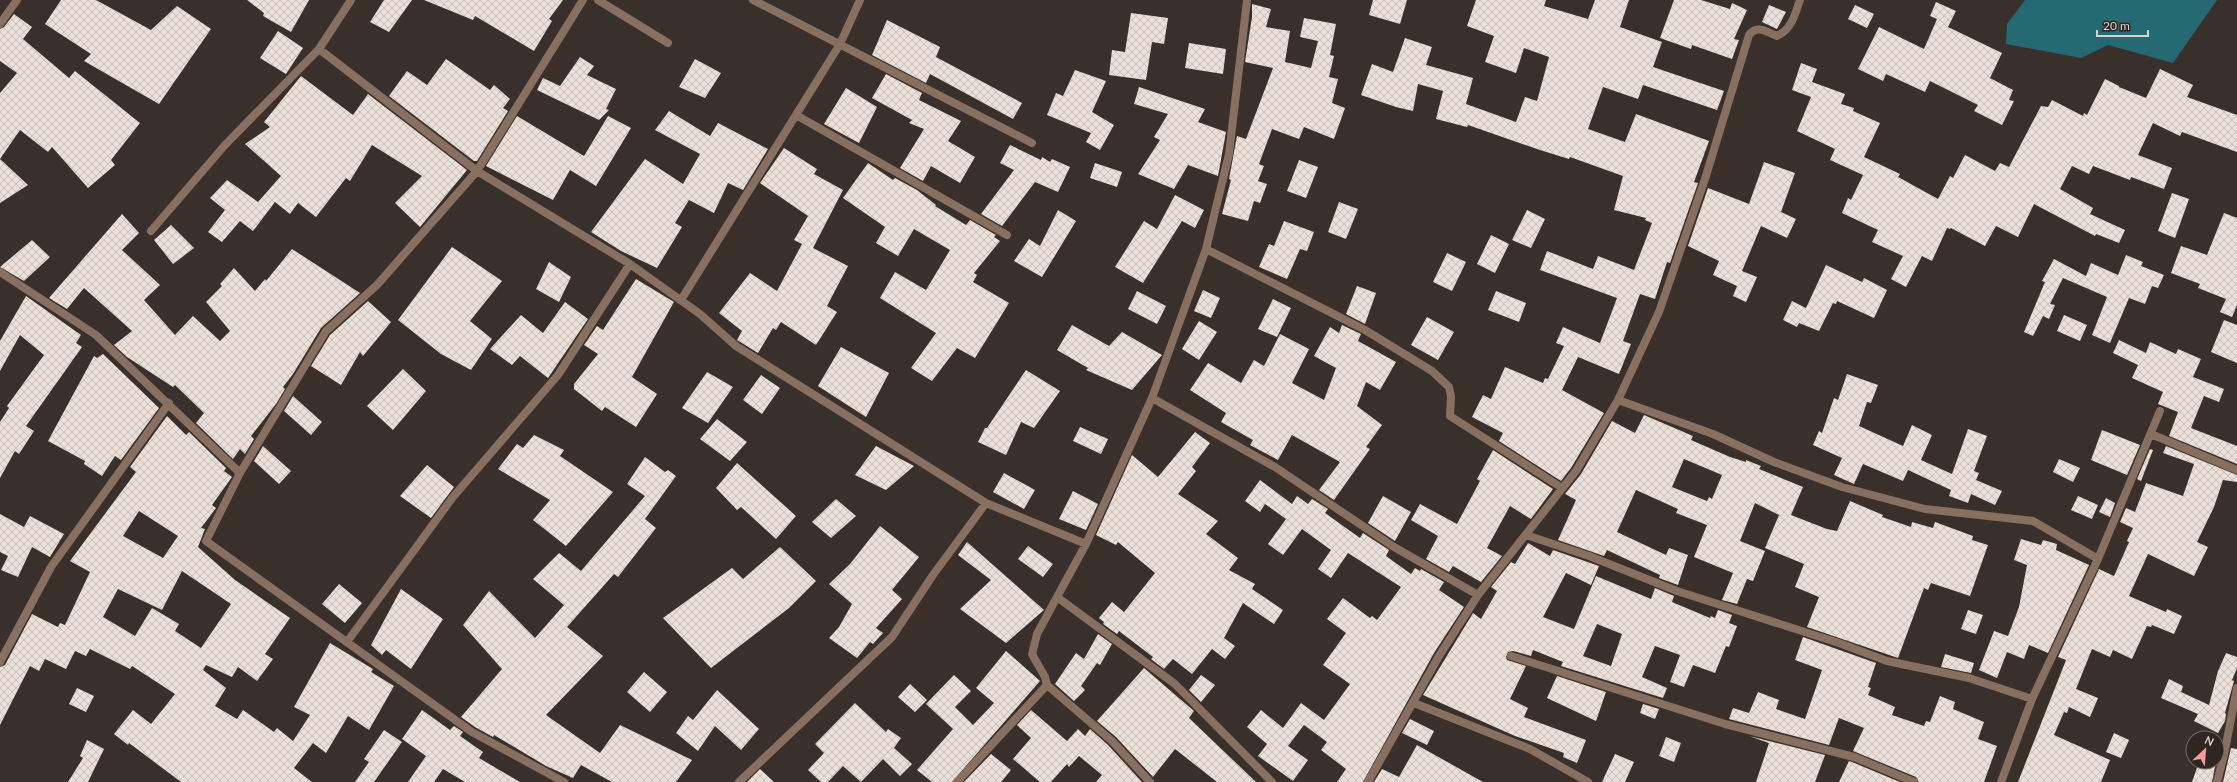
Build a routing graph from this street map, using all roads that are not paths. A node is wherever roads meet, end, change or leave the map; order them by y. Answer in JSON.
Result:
{"nodes":[{"id":1,"x":17,"y":0,"type":"edge"},
{"id":2,"x":351,"y":0,"type":"edge"},
{"id":3,"x":583,"y":0,"type":"edge"},
{"id":4,"x":598,"y":0,"type":"edge"},
{"id":5,"x":753,"y":0,"type":"edge"},
{"id":6,"x":860,"y":0,"type":"edge"},
{"id":7,"x":1246,"y":0,"type":"edge"},
{"id":8,"x":1800,"y":0,"type":"edge"},
{"id":9,"x":0,"y":24,"type":"edge"},
{"id":10,"x":668,"y":43,"type":"dead end"},
{"id":11,"x":840,"y":44,"type":"junction"},
{"id":12,"x":319,"y":49,"type":"junction"},
{"id":13,"x":796,"y":115,"type":"junction"},
{"id":14,"x":1032,"y":143,"type":"dead end"},
{"id":15,"x":477,"y":171,"type":"junction"},
{"id":16,"x":151,"y":231,"type":"dead end"},
{"id":17,"x":1007,"y":235,"type":"dead end"},
{"id":18,"x":1206,"y":249,"type":"junction"},
{"id":19,"x":630,"y":264,"type":"junction"},
{"id":20,"x":0,"y":272,"type":"edge"},
{"id":21,"x":682,"y":300,"type":"junction"},
{"id":22,"x":1152,"y":398,"type":"junction"},
{"id":23,"x":1618,"y":400,"type":"junction"},
{"id":24,"x":169,"y":403,"type":"junction"},
{"id":25,"x":2160,"y":411,"type":"dead end"},
{"id":26,"x":2151,"y":434,"type":"junction"},
{"id":27,"x":2237,"y":470,"type":"edge"},
{"id":28,"x":240,"y":473,"type":"junction"},
{"id":29,"x":1562,"y":488,"type":"junction"},
{"id":30,"x":986,"y":504,"type":"junction"},
{"id":31,"x":1526,"y":535,"type":"junction"},
{"id":32,"x":1086,"y":544,"type":"junction"},
{"id":33,"x":2098,"y":559,"type":"junction"},
{"id":34,"x":1478,"y":595,"type":"junction"},
{"id":35,"x":1056,"y":597,"type":"junction"},
{"id":36,"x":347,"y":642,"type":"junction"},
{"id":37,"x":1511,"y":656,"type":"dead end"},
{"id":38,"x":0,"y":662,"type":"edge"},
{"id":39,"x":1047,"y":685,"type":"junction"},
{"id":40,"x":2237,"y":688,"type":"edge"},
{"id":41,"x":2032,"y":699,"type":"junction"},
{"id":42,"x":1414,"y":704,"type":"junction"},
{"id":43,"x":564,"y":782,"type":"edge"},
{"id":44,"x":739,"y":782,"type":"edge"},
{"id":45,"x":957,"y":782,"type":"edge"},
{"id":46,"x":1150,"y":782,"type":"edge"},
{"id":47,"x":1272,"y":782,"type":"edge"},
{"id":48,"x":1368,"y":782,"type":"edge"},
{"id":49,"x":1588,"y":782,"type":"edge"},
{"id":50,"x":1914,"y":782,"type":"edge"},
{"id":51,"x":2001,"y":782,"type":"edge"},
{"id":52,"x":2217,"y":782,"type":"edge"}],
"edges":[{"from":1,"to":9,"type":"street"},
{"from":2,"to":12,"type":"street"},
{"from":3,"to":15,"type":"street"},
{"from":4,"to":10,"type":"street"},
{"from":5,"to":11,"type":"street"},
{"from":6,"to":11,"type":"street"},
{"from":7,"to":18,"type":"street"},
{"from":8,"to":23,"type":"street"},
{"from":11,"to":13,"type":"street"},
{"from":11,"to":14,"type":"street"},
{"from":12,"to":15,"type":"street"},
{"from":12,"to":16,"type":"street"},
{"from":13,"to":17,"type":"street"},
{"from":13,"to":21,"type":"street"},
{"from":15,"to":19,"type":"street"},
{"from":15,"to":28,"type":"street"},
{"from":18,"to":22,"type":"street"},
{"from":18,"to":29,"type":"street"},
{"from":19,"to":21,"type":"street"},
{"from":19,"to":36,"type":"street"},
{"from":20,"to":24,"type":"street"},
{"from":21,"to":30,"type":"street"},
{"from":22,"to":32,"type":"street"},
{"from":22,"to":34,"type":"street"},
{"from":23,"to":29,"type":"street"},
{"from":23,"to":33,"type":"street"},
{"from":24,"to":28,"type":"street"},
{"from":24,"to":38,"type":"street"},
{"from":25,"to":26,"type":"street"},
{"from":26,"to":27,"type":"street"},
{"from":26,"to":33,"type":"street"},
{"from":28,"to":36,"type":"street"},
{"from":29,"to":31,"type":"street"},
{"from":30,"to":32,"type":"street"},
{"from":30,"to":44,"type":"street"},
{"from":31,"to":34,"type":"street"},
{"from":31,"to":41,"type":"street"},
{"from":32,"to":35,"type":"street"},
{"from":33,"to":41,"type":"street"},
{"from":34,"to":42,"type":"street"},
{"from":35,"to":39,"type":"street"},
{"from":35,"to":47,"type":"street"},
{"from":36,"to":43,"type":"street"},
{"from":37,"to":50,"type":"street"},
{"from":39,"to":45,"type":"street"},
{"from":39,"to":46,"type":"street"},
{"from":40,"to":52,"type":"street"},
{"from":41,"to":51,"type":"street"},
{"from":42,"to":48,"type":"street"},
{"from":42,"to":49,"type":"street"}]}
